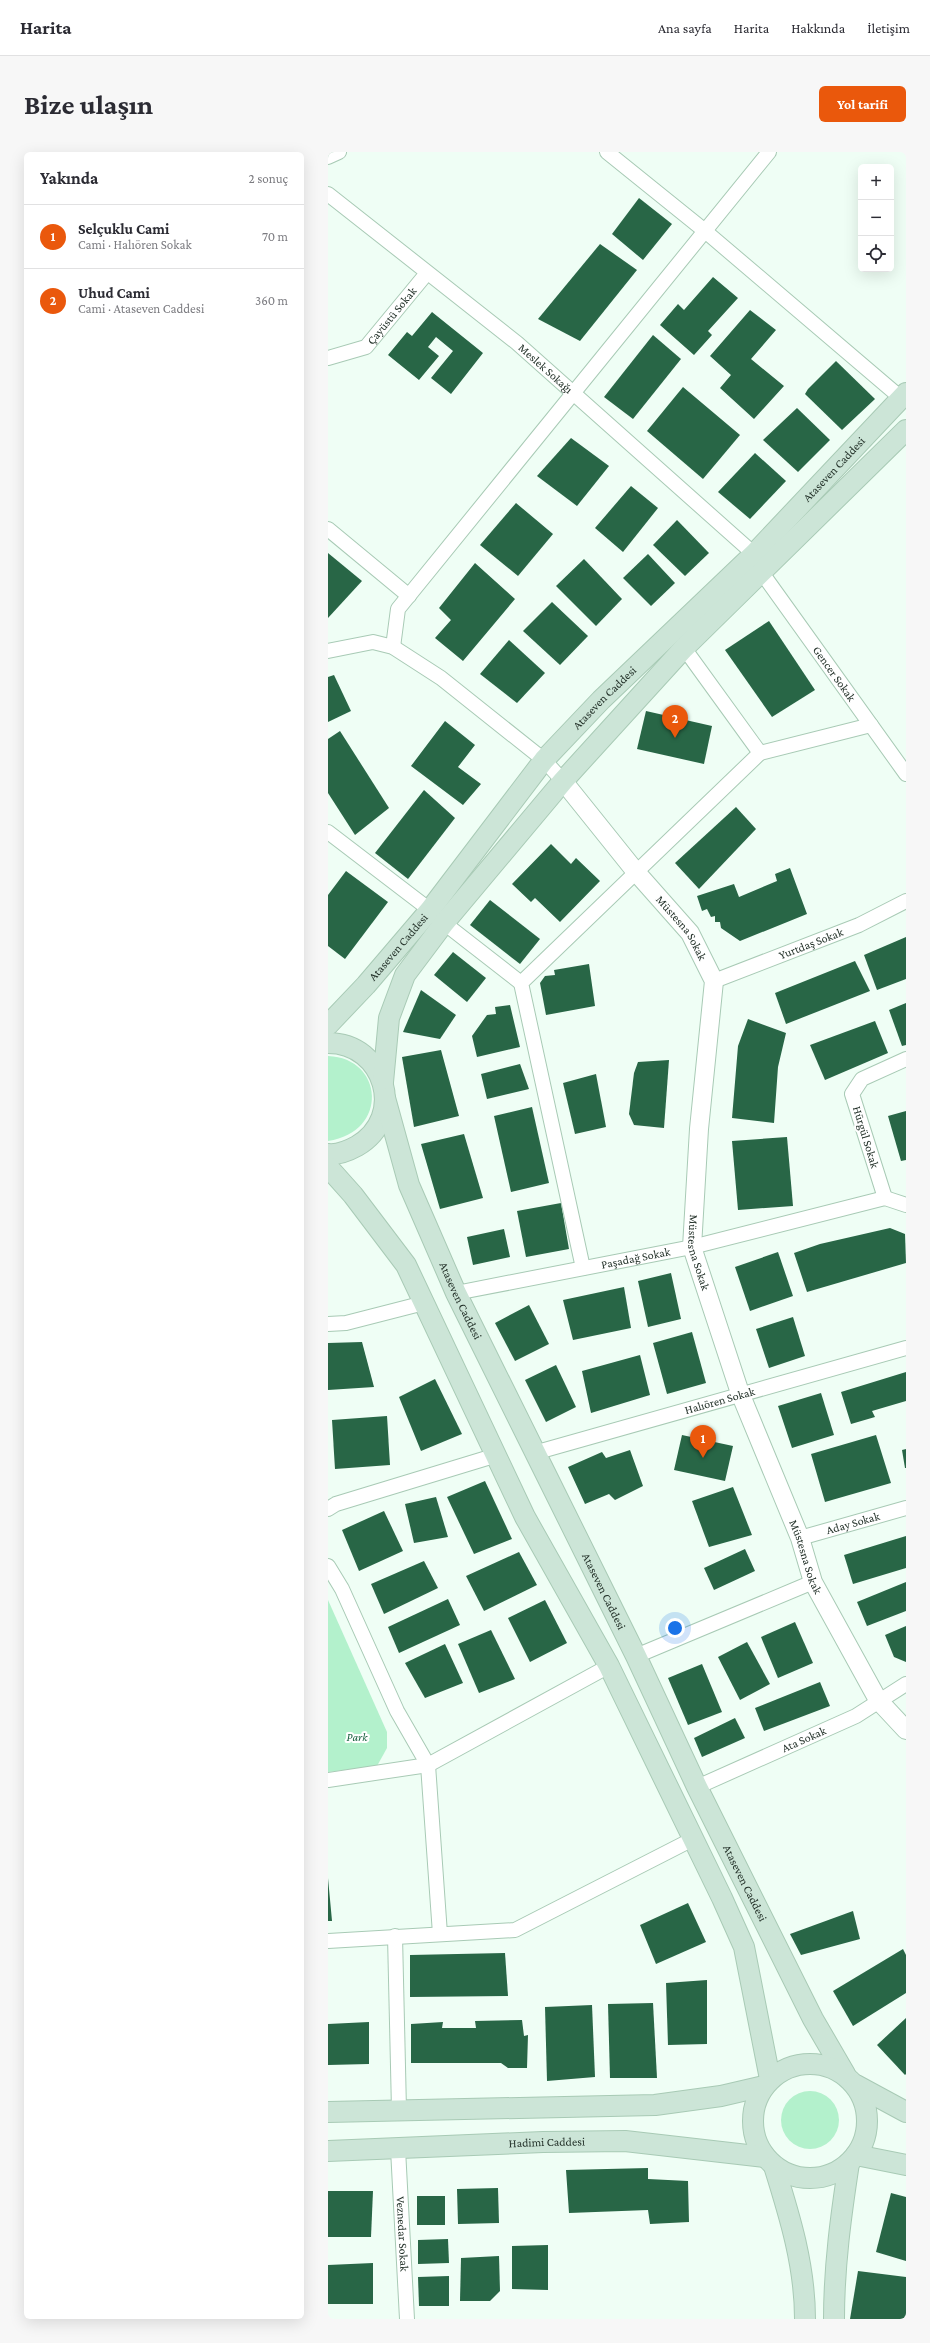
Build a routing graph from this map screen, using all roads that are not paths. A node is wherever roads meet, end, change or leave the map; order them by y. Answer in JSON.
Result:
{"nodes":[{"id":1,"x":339,"y":152,"type":"edge"},
{"id":2,"x":607,"y":152,"type":"edge"},
{"id":3,"x":769,"y":152,"type":"edge"},
{"id":4,"x":328,"y":157,"type":"edge"},
{"id":5,"x":328,"y":194,"type":"edge"},
{"id":6,"x":705,"y":231,"type":"junction"},
{"id":7,"x":427,"y":273,"type":"junction"},
{"id":8,"x":328,"y":358,"type":"edge"},
{"id":9,"x":573,"y":394,"type":"junction"},
{"id":10,"x":903,"y":396,"type":"edge"},
{"id":11,"x":906,"y":430,"type":"edge"},
{"id":12,"x":328,"y":529,"type":"edge"},
{"id":13,"x":754,"y":554,"type":"junction"},
{"id":14,"x":762,"y":573,"type":"junction"},
{"id":15,"x":409,"y":596,"type":"junction"},
{"id":16,"x":393,"y":647,"type":"junction"},
{"id":17,"x":684,"y":648,"type":"junction"},
{"id":18,"x":328,"y":650,"type":"edge"},
{"id":19,"x":871,"y":725,"type":"junction"},
{"id":20,"x":760,"y":753,"type":"junction"},
{"id":21,"x":544,"y":760,"type":"junction"},
{"id":22,"x":906,"y":774,"type":"edge"},
{"id":23,"x":563,"y":781,"type":"junction"},
{"id":24,"x":328,"y":832,"type":"edge"},
{"id":25,"x":636,"y":872,"type":"junction"},
{"id":26,"x":906,"y":901,"type":"edge"},
{"id":27,"x":437,"y":916,"type":"junction"},
{"id":28,"x":714,"y":981,"type":"junction"},
{"id":29,"x":521,"y":983,"type":"junction"},
{"id":30,"x":328,"y":1025,"type":"edge"},
{"id":31,"x":328,"y":1043,"type":"edge"},
{"id":32,"x":906,"y":1059,"type":"edge"},
{"id":33,"x":384,"y":1090,"type":"junction"},
{"id":34,"x":328,"y":1154,"type":"edge"},
{"id":35,"x":328,"y":1167,"type":"edge"},
{"id":36,"x":884,"y":1198,"type":"junction"},
{"id":37,"x":906,"y":1205,"type":"edge"},
{"id":38,"x":692,"y":1246,"type":"junction"},
{"id":39,"x":582,"y":1268,"type":"junction"},
{"id":40,"x":456,"y":1293,"type":"junction"},
{"id":41,"x":424,"y":1303,"type":"junction"},
{"id":42,"x":328,"y":1324,"type":"edge"},
{"id":43,"x":906,"y":1348,"type":"edge"},
{"id":44,"x":740,"y":1393,"type":"junction"},
{"id":45,"x":534,"y":1453,"type":"junction"},
{"id":46,"x":497,"y":1455,"type":"junction"},
{"id":47,"x":906,"y":1508,"type":"edge"},
{"id":48,"x":328,"y":1509,"type":"edge"},
{"id":49,"x":800,"y":1538,"type":"junction"},
{"id":50,"x":328,"y":1566,"type":"edge"},
{"id":51,"x":812,"y":1582,"type":"junction"},
{"id":52,"x":636,"y":1656,"type":"junction"},
{"id":53,"x":609,"y":1666,"type":"junction"},
{"id":54,"x":906,"y":1684,"type":"edge"},
{"id":55,"x":878,"y":1700,"type":"junction"},
{"id":56,"x":906,"y":1730,"type":"edge"},
{"id":57,"x":428,"y":1765,"type":"junction"},
{"id":58,"x":328,"y":1780,"type":"edge"},
{"id":59,"x":697,"y":1787,"type":"junction"},
{"id":60,"x":693,"y":1839,"type":"junction"},
{"id":61,"x":440,"y":1934,"type":"junction"},
{"id":62,"x":395,"y":1936,"type":"junction"},
{"id":63,"x":328,"y":1941,"type":"edge"},
{"id":64,"x":850,"y":2080,"type":"junction"},
{"id":65,"x":767,"y":2083,"type":"junction"},
{"id":66,"x":399,"y":2110,"type":"junction"},
{"id":67,"x":328,"y":2112,"type":"edge"},
{"id":68,"x":906,"y":2112,"type":"edge"},
{"id":69,"x":398,"y":2150,"type":"junction"},
{"id":70,"x":328,"y":2152,"type":"edge"},
{"id":71,"x":852,"y":2159,"type":"junction"},
{"id":72,"x":769,"y":2162,"type":"junction"},
{"id":73,"x":906,"y":2165,"type":"edge"},
{"id":74,"x":408,"y":2319,"type":"edge"},
{"id":75,"x":805,"y":2319,"type":"edge"},
{"id":76,"x":834,"y":2319,"type":"edge"}],
"edges":[{"from":1,"to":4,"type":"street"},
{"from":2,"to":6,"type":"street"},
{"from":3,"to":6,"type":"street"},
{"from":5,"to":7,"type":"street","name":"Meslek Sokağı"},
{"from":6,"to":9,"type":"street"},
{"from":6,"to":10,"type":"street"},
{"from":7,"to":8,"type":"street","name":"Çayüstü Sokak"},
{"from":7,"to":9,"type":"street","name":"Meslek Sokağı"},
{"from":9,"to":13,"type":"street","name":"Meslek Sokağı"},
{"from":9,"to":15,"type":"street"},
{"from":10,"to":13,"type":"main road","name":"Ataseven Caddesi"},
{"from":11,"to":14,"type":"main road","name":"Ataseven Caddesi"},
{"from":12,"to":15,"type":"street"},
{"from":13,"to":21,"type":"main road","name":"Ataseven Caddesi"},
{"from":14,"to":17,"type":"main road","name":"Ataseven Caddesi"},
{"from":14,"to":19,"type":"street","name":"Gencer Sokak"},
{"from":15,"to":16,"type":"street"},
{"from":16,"to":18,"type":"street"},
{"from":16,"to":21,"type":"street"},
{"from":17,"to":20,"type":"street"},
{"from":17,"to":23,"type":"main road","name":"Ataseven Caddesi"},
{"from":19,"to":20,"type":"street"},
{"from":19,"to":22,"type":"street","name":"Gencer Sokak"},
{"from":20,"to":25,"type":"street"},
{"from":21,"to":23,"type":"street"},
{"from":21,"to":27,"type":"main road","name":"Ataseven Caddesi"},
{"from":23,"to":25,"type":"street","name":"Müstesna Sokak"},
{"from":23,"to":27,"type":"main road","name":"Ataseven Caddesi"},
{"from":24,"to":27,"type":"street"},
{"from":25,"to":28,"type":"street","name":"Müstesna Sokak"},
{"from":25,"to":29,"type":"street"},
{"from":26,"to":28,"type":"street","name":"Yurtdaş Sokak"},
{"from":27,"to":29,"type":"street"},
{"from":27,"to":30,"type":"main road","name":"Ataseven Caddesi"},
{"from":27,"to":33,"type":"main road","name":"Ataseven Caddesi"},
{"from":28,"to":38,"type":"street","name":"Müstesna Sokak"},
{"from":29,"to":39,"type":"street"},
{"from":31,"to":33,"type":"main road"},
{"from":32,"to":36,"type":"street","name":"Hürgül Sokak"},
{"from":33,"to":34,"type":"main road"},
{"from":33,"to":40,"type":"main road","name":"Ataseven Caddesi"},
{"from":35,"to":41,"type":"main road"},
{"from":36,"to":37,"type":"street"},
{"from":36,"to":38,"type":"street","name":"Paşadağ Sokak"},
{"from":38,"to":39,"type":"street","name":"Paşadağ Sokak"},
{"from":38,"to":44,"type":"street","name":"Müstesna Sokak"},
{"from":39,"to":40,"type":"street","name":"Paşadağ Sokak"},
{"from":40,"to":45,"type":"main road","name":"Ataseven Caddesi"},
{"from":41,"to":42,"type":"street"},
{"from":41,"to":46,"type":"main road"},
{"from":43,"to":44,"type":"street","name":"Halıören Sokak"},
{"from":44,"to":45,"type":"street","name":"Halıören Sokak"},
{"from":44,"to":49,"type":"street","name":"Müstesna Sokak"},
{"from":45,"to":52,"type":"main road","name":"Ataseven Caddesi"},
{"from":46,"to":48,"type":"street"},
{"from":46,"to":53,"type":"main road"},
{"from":47,"to":49,"type":"street","name":"Aday Sokak"},
{"from":49,"to":51,"type":"street","name":"Müstesna Sokak"},
{"from":50,"to":57,"type":"street"},
{"from":51,"to":52,"type":"street"},
{"from":51,"to":55,"type":"street","name":"Müstesna Sokak"},
{"from":52,"to":59,"type":"main road","name":"Ataseven Caddesi"},
{"from":53,"to":57,"type":"street"},
{"from":53,"to":60,"type":"main road"},
{"from":54,"to":55,"type":"street","name":"Ata Sokak"},
{"from":55,"to":56,"type":"street","name":"Müstesna Sokak"},
{"from":55,"to":59,"type":"street","name":"Ata Sokak"},
{"from":57,"to":58,"type":"street"},
{"from":57,"to":61,"type":"street"},
{"from":59,"to":64,"type":"main road","name":"Ataseven Caddesi"},
{"from":60,"to":61,"type":"street"},
{"from":60,"to":65,"type":"main road"},
{"from":61,"to":62,"type":"street"},
{"from":62,"to":63,"type":"street"},
{"from":62,"to":66,"type":"street"},
{"from":64,"to":65,"type":"main road"},
{"from":64,"to":68,"type":"main road"},
{"from":64,"to":71,"type":"main road"},
{"from":65,"to":66,"type":"main road"},
{"from":65,"to":72,"type":"main road"},
{"from":66,"to":67,"type":"main road"},
{"from":69,"to":70,"type":"main road","name":"Hadimi Caddesi"},
{"from":69,"to":72,"type":"main road","name":"Hadimi Caddesi"},
{"from":69,"to":74,"type":"street","name":"Veznedar Sokak"},
{"from":71,"to":72,"type":"main road"},
{"from":71,"to":73,"type":"main road"},
{"from":71,"to":76,"type":"main road"},
{"from":72,"to":75,"type":"main road"}]}
